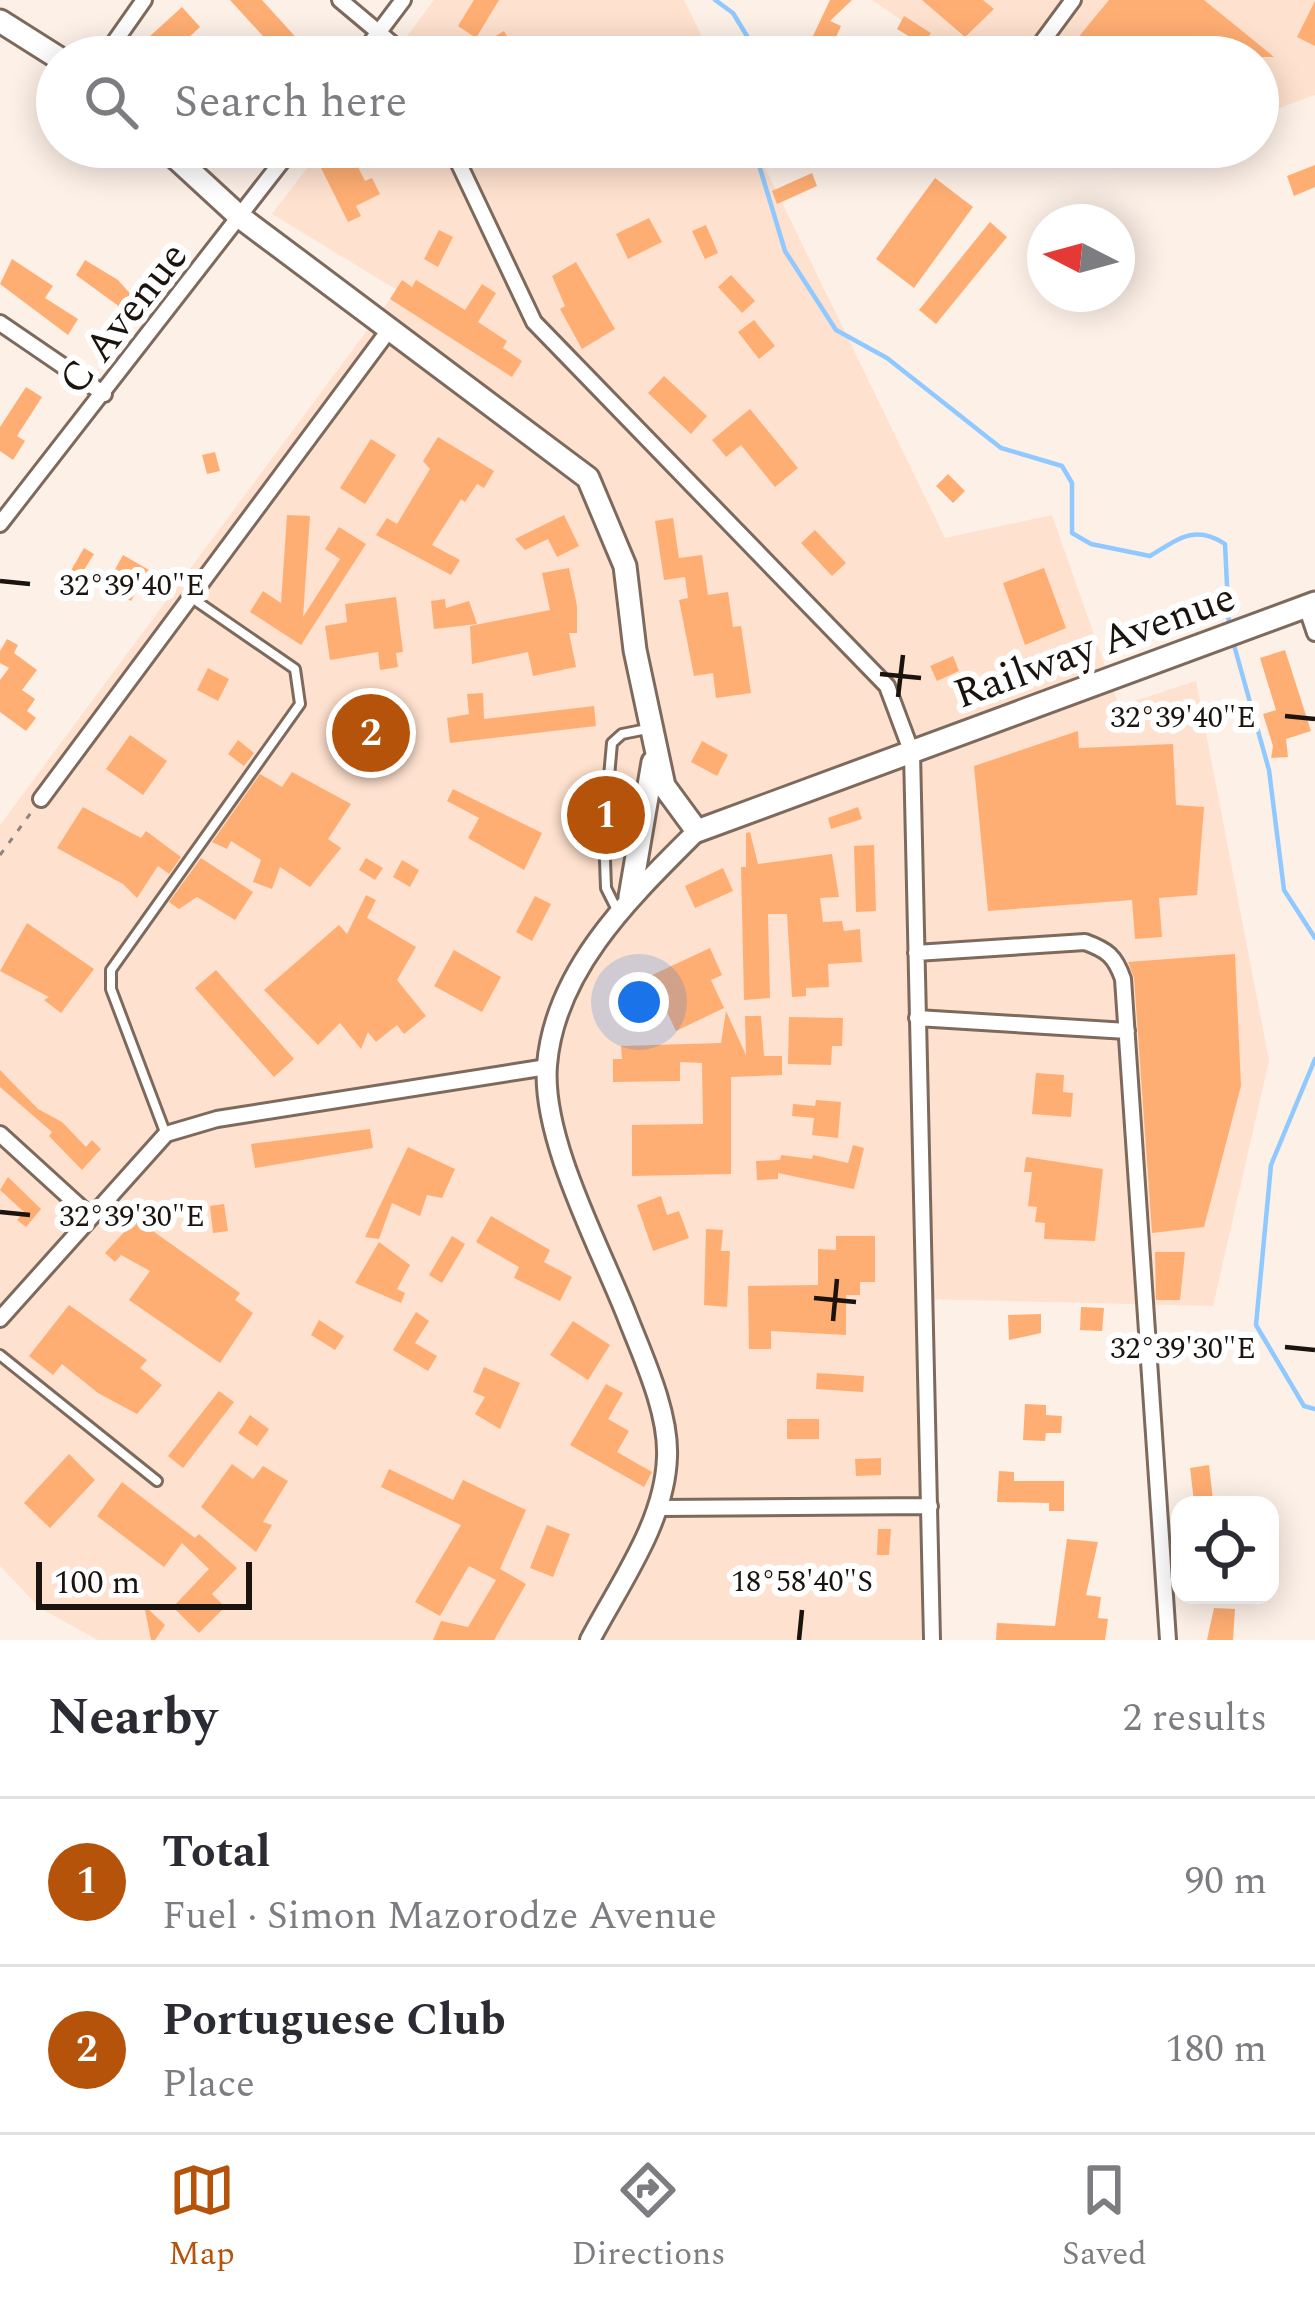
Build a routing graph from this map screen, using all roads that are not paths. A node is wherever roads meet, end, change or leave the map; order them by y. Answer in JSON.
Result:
{"nodes":[{"id":1,"x":144,"y":0,"type":"edge"},
{"id":2,"x":340,"y":0,"type":"edge"},
{"id":3,"x":403,"y":0,"type":"edge"},
{"id":4,"x":1073,"y":0,"type":"edge"},
{"id":5,"x":0,"y":21,"type":"edge"},
{"id":6,"x":379,"y":32,"type":"junction"},
{"id":7,"x":119,"y":36,"type":"edge"},
{"id":8,"x":376,"y":36,"type":"edge"},
{"id":9,"x":384,"y":36,"type":"edge"},
{"id":10,"x":1046,"y":36,"type":"edge"},
{"id":11,"x":36,"y":44,"type":"edge"},
{"id":12,"x":187,"y":168,"type":"edge"},
{"id":13,"x":276,"y":168,"type":"edge"},
{"id":14,"x":461,"y":168,"type":"edge"},
{"id":15,"x":240,"y":217,"type":"junction"},
{"id":16,"x":0,"y":323,"type":"edge"},
{"id":17,"x":389,"y":329,"type":"junction"},
{"id":18,"x":104,"y":394,"type":"junction"},
{"id":19,"x":0,"y":524,"type":"edge"},
{"id":20,"x":188,"y":595,"type":"junction"},
{"id":21,"x":1310,"y":605,"type":"edge"},
{"id":22,"x":1315,"y":633,"type":"edge"},
{"id":23,"x":653,"y":738,"type":"junction"},
{"id":24,"x":912,"y":753,"type":"junction"},
{"id":25,"x":41,"y":799,"type":"road end"},
{"id":26,"x":607,"y":799,"type":"dead end"},
{"id":27,"x":697,"y":831,"type":"junction"},
{"id":28,"x":604,"y":832,"type":"dead end"},
{"id":29,"x":624,"y":904,"type":"junction"},
{"id":30,"x":916,"y":953,"type":"junction"},
{"id":31,"x":917,"y":1018,"type":"junction"},
{"id":32,"x":1127,"y":1031,"type":"junction"},
{"id":33,"x":547,"y":1067,"type":"junction"},
{"id":34,"x":166,"y":1133,"type":"junction"},
{"id":35,"x":0,"y":1134,"type":"edge"},
{"id":36,"x":90,"y":1216,"type":"junction"},
{"id":37,"x":0,"y":1319,"type":"edge"},
{"id":38,"x":0,"y":1355,"type":"edge"},
{"id":39,"x":157,"y":1481,"type":"dead end"},
{"id":40,"x":930,"y":1506,"type":"junction"},
{"id":41,"x":659,"y":1508,"type":"junction"},
{"id":42,"x":590,"y":1640,"type":"edge"},
{"id":43,"x":932,"y":1640,"type":"edge"},
{"id":44,"x":1168,"y":1640,"type":"edge"}],
"edges":[{"from":1,"to":7,"type":"street"},
{"from":2,"to":6,"type":"street"},
{"from":3,"to":6,"type":"street"},
{"from":4,"to":10,"type":"street"},
{"from":5,"to":11,"type":"main road"},
{"from":6,"to":8,"type":"street"},
{"from":6,"to":9,"type":"street"},
{"from":12,"to":15,"type":"main road"},
{"from":13,"to":15,"type":"street","name":"C Avenue"},
{"from":14,"to":24,"type":"street"},
{"from":15,"to":17,"type":"main road"},
{"from":15,"to":18,"type":"street","name":"C Avenue"},
{"from":16,"to":18,"type":"street"},
{"from":17,"to":20,"type":"street"},
{"from":17,"to":23,"type":"main road"},
{"from":18,"to":19,"type":"street","name":"C Avenue"},
{"from":20,"to":25,"type":"street"},
{"from":20,"to":34,"type":"lane"},
{"from":21,"to":22,"type":"street"},
{"from":21,"to":24,"type":"main road","name":"Railway Avenue"},
{"from":23,"to":26,"type":"lane"},
{"from":23,"to":27,"type":"main road"},
{"from":23,"to":29,"type":"main road"},
{"from":24,"to":27,"type":"main road","name":"Railway Avenue"},
{"from":24,"to":30,"type":"street"},
{"from":27,"to":29,"type":"street"},
{"from":28,"to":29,"type":"lane"},
{"from":29,"to":33,"type":"street"},
{"from":30,"to":31,"type":"street"},
{"from":30,"to":32,"type":"street"},
{"from":31,"to":32,"type":"street"},
{"from":31,"to":40,"type":"street"},
{"from":32,"to":44,"type":"street"},
{"from":33,"to":34,"type":"street"},
{"from":33,"to":41,"type":"street"},
{"from":34,"to":36,"type":"street"},
{"from":35,"to":36,"type":"street"},
{"from":36,"to":37,"type":"street"},
{"from":38,"to":39,"type":"lane"},
{"from":40,"to":41,"type":"street"},
{"from":40,"to":43,"type":"street"},
{"from":41,"to":42,"type":"street"}]}
